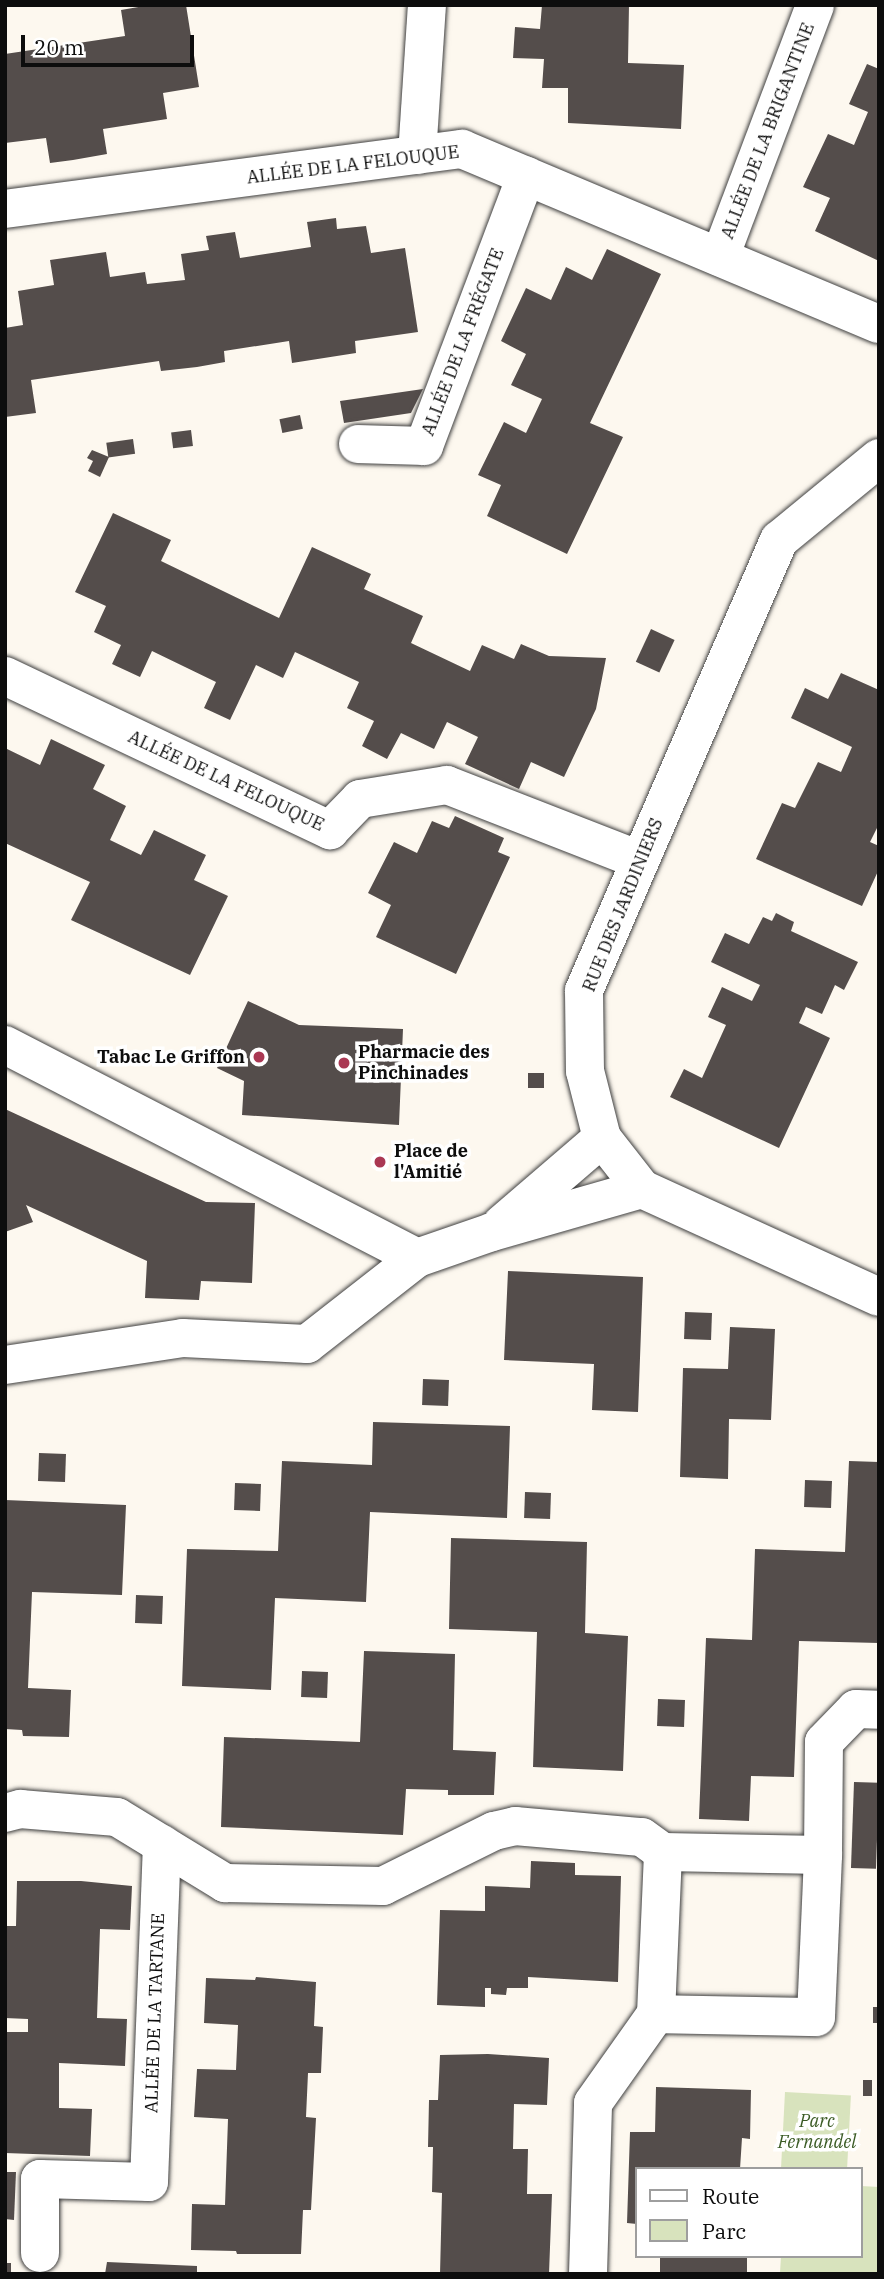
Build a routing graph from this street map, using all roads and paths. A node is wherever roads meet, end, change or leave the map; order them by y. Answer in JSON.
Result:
{"nodes":[{"id":1,"x":427,"y":5,"type":"edge"},
{"id":2,"x":815,"y":5,"type":"edge"},
{"id":3,"x":417,"y":155,"type":"junction"},
{"id":4,"x":526,"y":176,"type":"junction"},
{"id":5,"x":5,"y":209,"type":"edge"},
{"id":6,"x":720,"y":257,"type":"junction"},
{"id":7,"x":879,"y":324,"type":"edge"},
{"id":8,"x":358,"y":444,"type":"dead end"},
{"id":9,"x":879,"y":458,"type":"edge"},
{"id":10,"x":5,"y":676,"type":"edge"},
{"id":11,"x":639,"y":860,"type":"junction"},
{"id":12,"x":5,"y":1045,"type":"edge"},
{"id":13,"x":602,"y":1138,"type":"junction"},
{"id":14,"x":642,"y":1189,"type":"junction"},
{"id":15,"x":492,"y":1232,"type":"junction"},
{"id":16,"x":417,"y":1258,"type":"junction"},
{"id":17,"x":879,"y":1297,"type":"edge"},
{"id":18,"x":5,"y":1365,"type":"edge"},
{"id":19,"x":879,"y":1710,"type":"edge"},
{"id":20,"x":5,"y":1813,"type":"edge"},
{"id":21,"x":162,"y":1844,"type":"junction"},
{"id":22,"x":663,"y":1852,"type":"junction"},
{"id":23,"x":822,"y":1855,"type":"junction"},
{"id":24,"x":656,"y":2014,"type":"junction"},
{"id":25,"x":40,"y":2253,"type":"dead end"},
{"id":26,"x":588,"y":2274,"type":"edge"}],
"edges":[{"from":1,"to":3,"type":"street"},
{"from":2,"to":6,"type":"street","name":"ALLÉE DE LA BRIGANTINE"},
{"from":3,"to":4,"type":"street","name":"ALLÉE DE LA FELOUQUE"},
{"from":3,"to":5,"type":"street","name":"ALLÉE DE LA FELOUQUE"},
{"from":4,"to":6,"type":"street","name":"ALLÉE DE LA FELOUQUE"},
{"from":4,"to":8,"type":"street","name":"ALLÉE DE LA FRÉGATE"},
{"from":6,"to":7,"type":"street","name":"ALLÉE DE LA FELOUQUE"},
{"from":9,"to":11,"type":"street","name":"RUE DES JARDINIERS"},
{"from":10,"to":11,"type":"street","name":"ALLÉE DE LA FELOUQUE"},
{"from":11,"to":13,"type":"street","name":"RUE DES JARDINIERS"},
{"from":12,"to":16,"type":"street"},
{"from":13,"to":14,"type":"street","name":"RUE DES JARDINIERS"},
{"from":13,"to":15,"type":"street"},
{"from":14,"to":15,"type":"street"},
{"from":14,"to":17,"type":"street","name":"RUE DES JARDINIERS"},
{"from":15,"to":16,"type":"street"},
{"from":16,"to":18,"type":"street"},
{"from":19,"to":23,"type":"street"},
{"from":20,"to":21,"type":"street"},
{"from":21,"to":22,"type":"street"},
{"from":21,"to":25,"type":"street","name":"ALLÉE DE LA TARTANE"},
{"from":22,"to":23,"type":"street"},
{"from":22,"to":24,"type":"street"},
{"from":23,"to":24,"type":"street"},
{"from":24,"to":26,"type":"street"}]}
